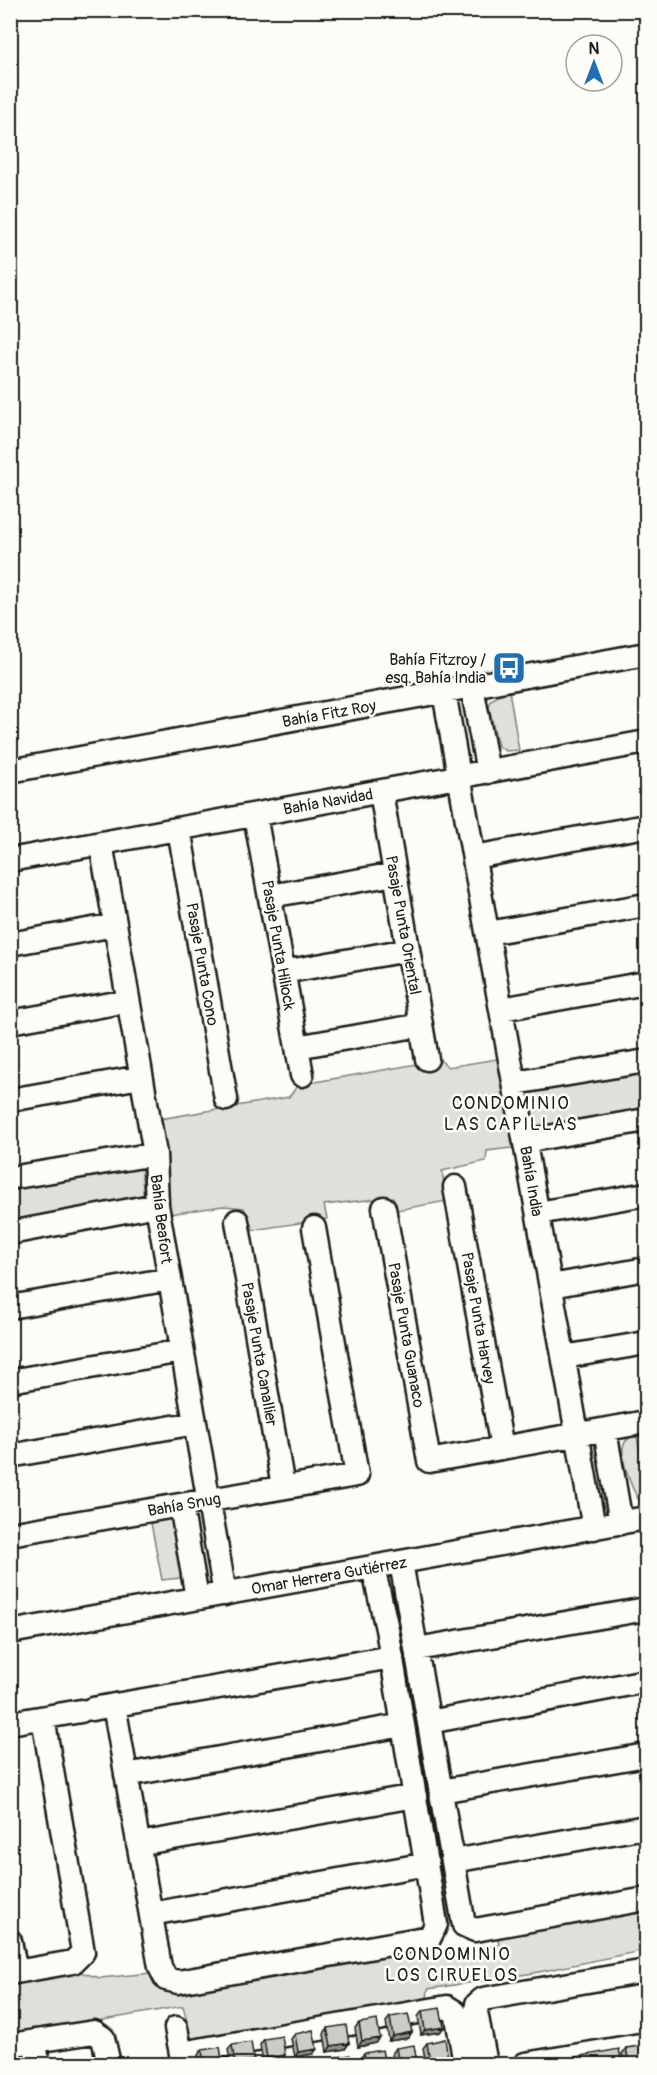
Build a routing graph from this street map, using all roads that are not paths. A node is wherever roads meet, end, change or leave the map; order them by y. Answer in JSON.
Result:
{"nodes":[{"id":1,"x":646,"y":654,"type":"edge"},
{"id":2,"x":472,"y":687,"type":"junction"},
{"id":3,"x":444,"y":692,"type":"junction"},
{"id":4,"x":646,"y":742,"type":"edge"},
{"id":5,"x":10,"y":771,"type":"edge"},
{"id":6,"x":488,"y":772,"type":"junction"},
{"id":7,"x":460,"y":777,"type":"junction"},
{"id":8,"x":381,"y":792,"type":"junction"},
{"id":9,"x":255,"y":815,"type":"junction"},
{"id":10,"x":646,"y":826,"type":"edge"},
{"id":11,"x":179,"y":829,"type":"junction"},
{"id":12,"x":101,"y":843,"type":"junction"},
{"id":13,"x":474,"y":857,"type":"junction"},
{"id":14,"x":10,"y":860,"type":"edge"},
{"id":15,"x":395,"y":874,"type":"junction"},
{"id":16,"x":270,"y":896,"type":"junction"},
{"id":17,"x":646,"y":905,"type":"edge"},
{"id":18,"x":115,"y":925,"type":"junction"},
{"id":19,"x":488,"y":933,"type":"junction"},
{"id":20,"x":10,"y":944,"type":"edge"},
{"id":21,"x":408,"y":950,"type":"junction"},
{"id":22,"x":283,"y":972,"type":"junction"},
{"id":23,"x":646,"y":983,"type":"edge"},
{"id":24,"x":128,"y":1001,"type":"junction"},
{"id":25,"x":502,"y":1009,"type":"junction"},
{"id":26,"x":10,"y":1022,"type":"edge"},
{"id":27,"x":421,"y":1025,"type":"junction"},
{"id":28,"x":297,"y":1047,"type":"junction"},
{"id":29,"x":427,"y":1059,"type":"dead end"},
{"id":30,"x":646,"y":1061,"type":"edge"},
{"id":31,"x":302,"y":1075,"type":"dead end"},
{"id":32,"x":141,"y":1077,"type":"junction"},
{"id":33,"x":515,"y":1083,"type":"junction"},
{"id":34,"x":226,"y":1099,"type":"dead end"},
{"id":35,"x":10,"y":1100,"type":"edge"},
{"id":36,"x":646,"y":1120,"type":"edge"},
{"id":37,"x":525,"y":1141,"type":"junction"},
{"id":38,"x":154,"y":1154,"type":"junction"},
{"id":39,"x":10,"y":1178,"type":"edge"},
{"id":40,"x":455,"y":1187,"type":"dead end"},
{"id":41,"x":646,"y":1194,"type":"edge"},
{"id":42,"x":157,"y":1205,"type":"junction"},
{"id":43,"x":384,"y":1208,"type":"dead end"},
{"id":44,"x":538,"y":1213,"type":"junction"},
{"id":45,"x":237,"y":1221,"type":"dead end"},
{"id":46,"x":314,"y":1228,"type":"dead end"},
{"id":47,"x":10,"y":1233,"type":"edge"},
{"id":48,"x":646,"y":1269,"type":"edge"},
{"id":49,"x":170,"y":1279,"type":"junction"},
{"id":50,"x":551,"y":1286,"type":"junction"},
{"id":51,"x":10,"y":1308,"type":"edge"},
{"id":52,"x":646,"y":1343,"type":"edge"},
{"id":53,"x":182,"y":1351,"type":"junction"},
{"id":54,"x":564,"y":1358,"type":"junction"},
{"id":55,"x":10,"y":1381,"type":"edge"},
{"id":56,"x":646,"y":1422,"type":"edge"},
{"id":57,"x":195,"y":1423,"type":"junction"},
{"id":58,"x":605,"y":1430,"type":"junction"},
{"id":59,"x":578,"y":1435,"type":"junction"},
{"id":60,"x":502,"y":1448,"type":"junction"},
{"id":61,"x":10,"y":1456,"type":"edge"},
{"id":62,"x":283,"y":1487,"type":"junction"},
{"id":63,"x":209,"y":1500,"type":"junction"},
{"id":64,"x":181,"y":1505,"type":"junction"},
{"id":65,"x":646,"y":1518,"type":"edge"},
{"id":66,"x":621,"y":1523,"type":"junction"},
{"id":67,"x":594,"y":1528,"type":"junction"},
{"id":68,"x":10,"y":1534,"type":"edge"},
{"id":69,"x":401,"y":1562,"type":"junction"},
{"id":70,"x":373,"y":1567,"type":"junction"},
{"id":71,"x":225,"y":1594,"type":"junction"},
{"id":72,"x":197,"y":1598,"type":"junction"},
{"id":73,"x":646,"y":1609,"type":"edge"},
{"id":74,"x":10,"y":1632,"type":"edge"},
{"id":75,"x":417,"y":1649,"type":"junction"},
{"id":76,"x":392,"y":1657,"type":"junction"},
{"id":77,"x":646,"y":1681,"type":"edge"},
{"id":78,"x":96,"y":1709,"type":"junction"},
{"id":79,"x":43,"y":1718,"type":"junction"},
{"id":80,"x":429,"y":1722,"type":"junction"},
{"id":81,"x":10,"y":1724,"type":"edge"},
{"id":82,"x":403,"y":1725,"type":"junction"},
{"id":83,"x":646,"y":1755,"type":"edge"},
{"id":84,"x":126,"y":1775,"type":"junction"},
{"id":85,"x":441,"y":1791,"type":"junction"},
{"id":86,"x":415,"y":1796,"type":"junction"},
{"id":87,"x":646,"y":1827,"type":"edge"},
{"id":88,"x":138,"y":1844,"type":"junction"},
{"id":89,"x":453,"y":1861,"type":"junction"},
{"id":90,"x":427,"y":1864,"type":"junction"},
{"id":91,"x":646,"y":1899,"type":"edge"},
{"id":92,"x":150,"y":1914,"type":"junction"},
{"id":93,"x":10,"y":1941,"type":"edge"},
{"id":94,"x":646,"y":1971,"type":"edge"},
{"id":95,"x":13,"y":1973,"type":"edge"},
{"id":96,"x":176,"y":2028,"type":"dead end"},
{"id":97,"x":34,"y":2041,"type":"junction"},
{"id":98,"x":646,"y":2044,"type":"edge"},
{"id":99,"x":10,"y":2045,"type":"edge"},
{"id":100,"x":182,"y":2059,"type":"edge"},
{"id":101,"x":38,"y":2064,"type":"edge"},
{"id":102,"x":109,"y":2064,"type":"edge"},
{"id":103,"x":465,"y":2064,"type":"edge"},
{"id":104,"x":486,"y":2064,"type":"edge"},
{"id":105,"x":525,"y":2064,"type":"edge"}],
"edges":[{"from":1,"to":2,"type":"street","name":"Bahía Fitz Roy"},
{"from":2,"to":3,"type":"street","name":"Bahía Fitz Roy"},
{"from":2,"to":6,"type":"street"},
{"from":3,"to":5,"type":"street","name":"Bahía Fitz Roy"},
{"from":3,"to":7,"type":"street","name":"Bahía India"},
{"from":4,"to":6,"type":"street","name":"Bahía Navidad"},
{"from":6,"to":7,"type":"street","name":"Bahía Navidad"},
{"from":7,"to":8,"type":"street","name":"Bahía Navidad"},
{"from":7,"to":13,"type":"street","name":"Bahía India"},
{"from":8,"to":9,"type":"street","name":"Bahía Navidad"},
{"from":8,"to":15,"type":"street","name":"Pasaje Punta Oriental"},
{"from":9,"to":11,"type":"street","name":"Bahía Navidad"},
{"from":9,"to":16,"type":"street","name":"Pasaje Punta Hiliock"},
{"from":10,"to":13,"type":"street"},
{"from":11,"to":12,"type":"street","name":"Bahía Navidad"},
{"from":11,"to":34,"type":"street","name":"Pasaje Punta Cono"},
{"from":12,"to":14,"type":"street","name":"Bahía Navidad"},
{"from":12,"to":18,"type":"street","name":"Bahía Beafort"},
{"from":13,"to":19,"type":"street","name":"Bahía India"},
{"from":15,"to":16,"type":"street"},
{"from":15,"to":21,"type":"street","name":"Pasaje Punta Oriental"},
{"from":16,"to":22,"type":"street","name":"Pasaje Punta Hiliock"},
{"from":17,"to":19,"type":"street"},
{"from":18,"to":20,"type":"street"},
{"from":18,"to":24,"type":"street","name":"Bahía Beafort"},
{"from":19,"to":25,"type":"street","name":"Bahía India"},
{"from":21,"to":22,"type":"street"},
{"from":21,"to":27,"type":"street","name":"Pasaje Punta Oriental"},
{"from":22,"to":28,"type":"street","name":"Pasaje Punta Hiliock"},
{"from":23,"to":25,"type":"street"},
{"from":24,"to":26,"type":"street"},
{"from":24,"to":32,"type":"street","name":"Bahía Beafort"},
{"from":25,"to":33,"type":"street","name":"Bahía India"},
{"from":27,"to":28,"type":"street"},
{"from":27,"to":29,"type":"street","name":"Pasaje Punta Oriental"},
{"from":28,"to":31,"type":"street","name":"Pasaje Punta Hiliock"},
{"from":30,"to":33,"type":"street"},
{"from":32,"to":35,"type":"street"},
{"from":32,"to":38,"type":"street","name":"Bahía Beafort"},
{"from":33,"to":37,"type":"street","name":"Bahía India"},
{"from":36,"to":37,"type":"street"},
{"from":37,"to":44,"type":"street","name":"Bahía India"},
{"from":38,"to":39,"type":"street"},
{"from":38,"to":42,"type":"street","name":"Bahía Beafort"},
{"from":40,"to":60,"type":"street","name":"Pasaje Punta Harvey"},
{"from":41,"to":44,"type":"street"},
{"from":42,"to":47,"type":"street"},
{"from":42,"to":49,"type":"street","name":"Bahía Beafort"},
{"from":43,"to":60,"type":"street","name":"Pasaje Punta Guanaco"},
{"from":44,"to":50,"type":"street","name":"Bahía India"},
{"from":45,"to":62,"type":"street","name":"Pasaje Punta Canallier"},
{"from":46,"to":62,"type":"street","name":"Bahía Snug"},
{"from":48,"to":50,"type":"street"},
{"from":49,"to":51,"type":"street"},
{"from":49,"to":53,"type":"street","name":"Bahía Beafort"},
{"from":50,"to":54,"type":"street","name":"Bahía India"},
{"from":52,"to":54,"type":"street"},
{"from":53,"to":55,"type":"street"},
{"from":53,"to":57,"type":"street","name":"Bahía Beafort"},
{"from":54,"to":59,"type":"street","name":"Bahía India"},
{"from":56,"to":58,"type":"street"},
{"from":57,"to":61,"type":"street"},
{"from":57,"to":63,"type":"street","name":"Bahía Beafort"},
{"from":58,"to":59,"type":"street"},
{"from":58,"to":66,"type":"street"},
{"from":59,"to":60,"type":"street"},
{"from":59,"to":67,"type":"street","name":"Bahía India"},
{"from":62,"to":63,"type":"street","name":"Bahía Snug"},
{"from":63,"to":64,"type":"street","name":"Bahía Snug"},
{"from":63,"to":71,"type":"street","name":"Bahía Beafort"},
{"from":64,"to":68,"type":"street","name":"Bahía Snug"},
{"from":64,"to":72,"type":"street"},
{"from":65,"to":66,"type":"street","name":"Omar Herrera Gutiérrez"},
{"from":66,"to":67,"type":"street","name":"Omar Herrera Gutiérrez"},
{"from":67,"to":69,"type":"street","name":"Omar Herrera Gutiérrez"},
{"from":69,"to":70,"type":"street","name":"Omar Herrera Gutiérrez"},
{"from":69,"to":75,"type":"street"},
{"from":70,"to":71,"type":"street","name":"Omar Herrera Gutiérrez"},
{"from":70,"to":76,"type":"street"},
{"from":71,"to":72,"type":"street","name":"Omar Herrera Gutiérrez"},
{"from":72,"to":74,"type":"street","name":"Omar Herrera Gutiérrez"},
{"from":73,"to":75,"type":"street"},
{"from":75,"to":80,"type":"street"},
{"from":76,"to":78,"type":"street"},
{"from":76,"to":82,"type":"street"},
{"from":77,"to":80,"type":"street"},
{"from":78,"to":79,"type":"street"},
{"from":78,"to":84,"type":"street"},
{"from":79,"to":81,"type":"street"},
{"from":79,"to":95,"type":"street"},
{"from":80,"to":85,"type":"street"},
{"from":82,"to":84,"type":"street"},
{"from":82,"to":86,"type":"street"},
{"from":83,"to":85,"type":"street"},
{"from":84,"to":88,"type":"street"},
{"from":85,"to":89,"type":"street"},
{"from":86,"to":88,"type":"street"},
{"from":86,"to":90,"type":"street"},
{"from":87,"to":89,"type":"street"},
{"from":88,"to":92,"type":"street"},
{"from":89,"to":91,"type":"street"},
{"from":90,"to":92,"type":"street"},
{"from":90,"to":92,"type":"street"},
{"from":93,"to":95,"type":"street"},
{"from":94,"to":104,"type":"street"},
{"from":96,"to":100,"type":"street"},
{"from":97,"to":99,"type":"street"},
{"from":97,"to":101,"type":"street"},
{"from":97,"to":102,"type":"street"},
{"from":98,"to":105,"type":"street"},
{"from":100,"to":103,"type":"street"}]}
